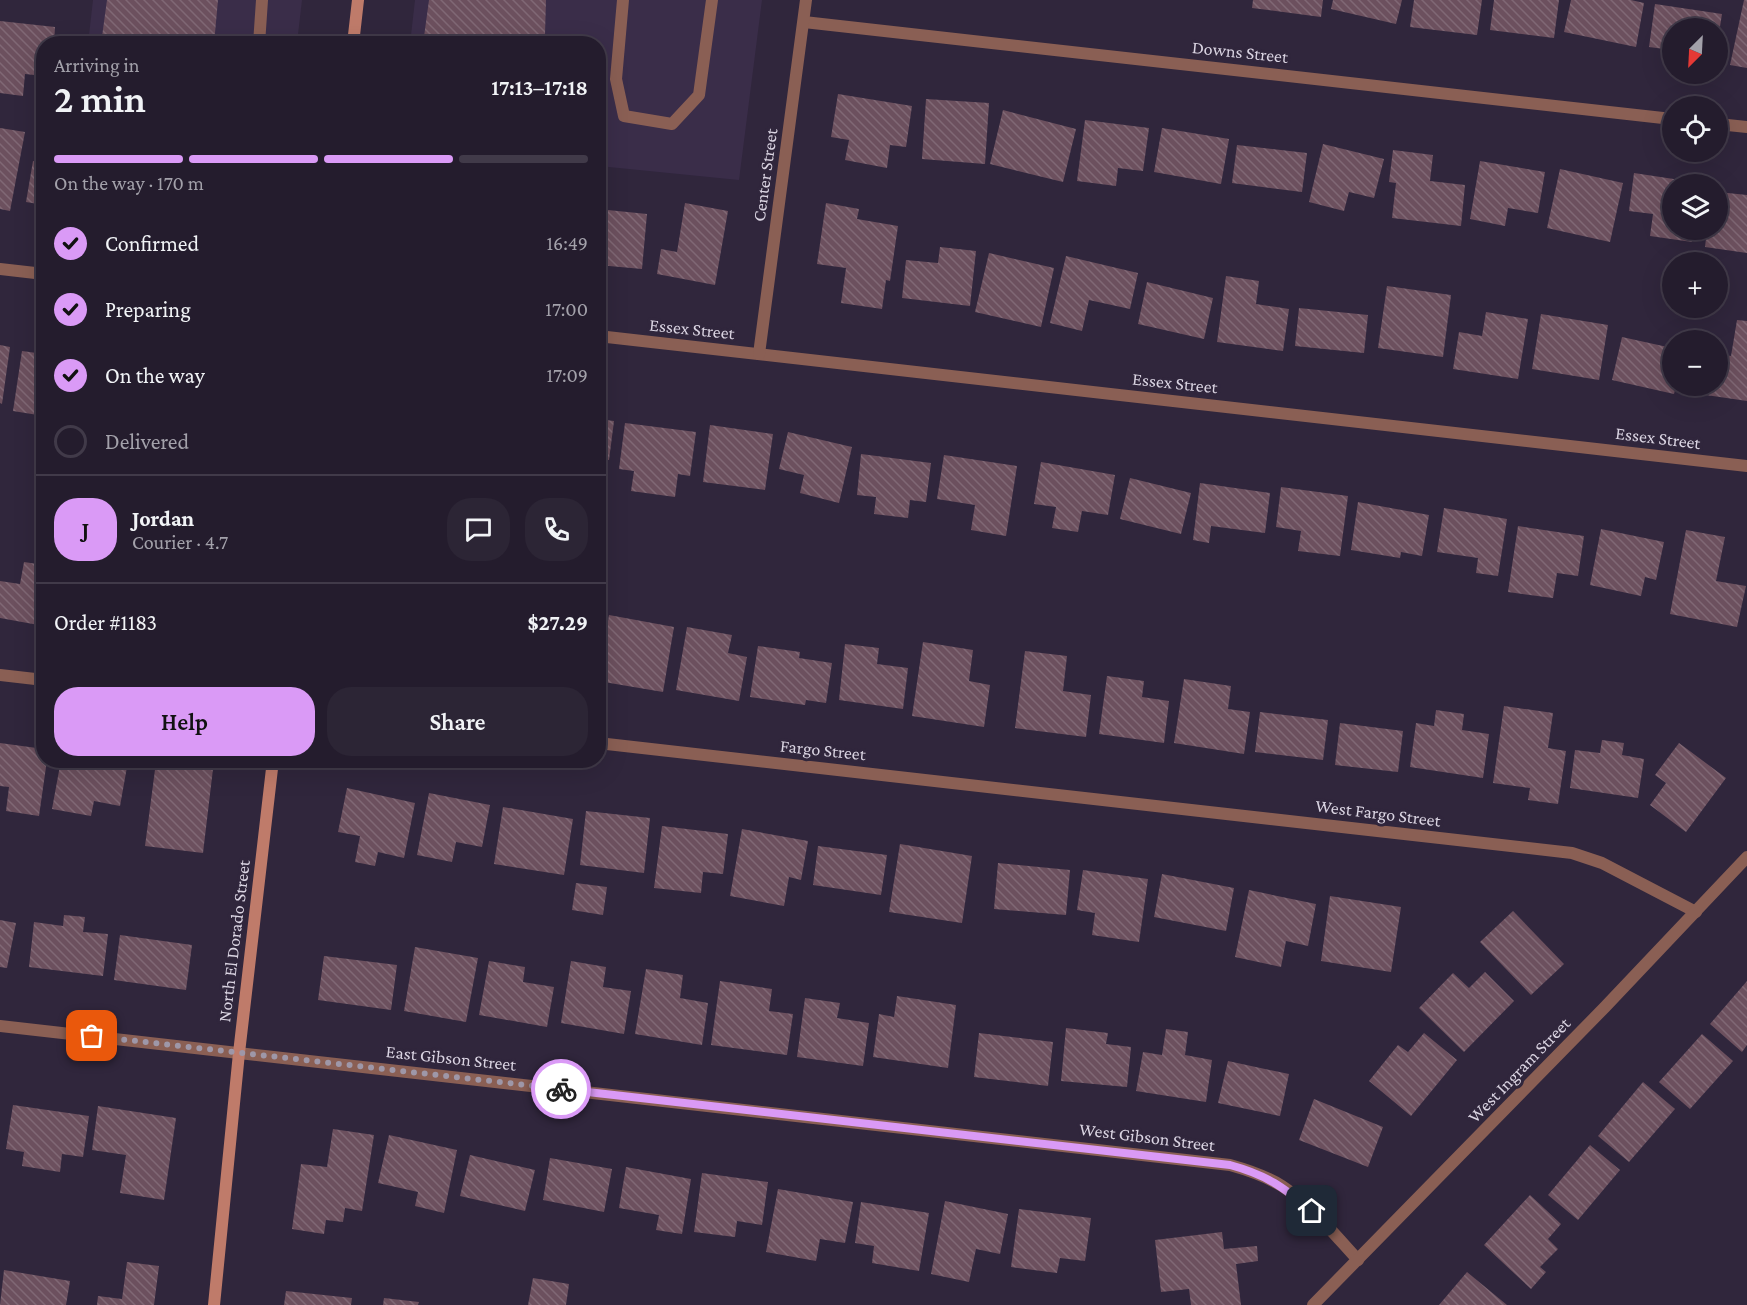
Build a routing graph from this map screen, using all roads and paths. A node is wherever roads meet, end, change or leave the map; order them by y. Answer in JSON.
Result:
{"nodes":[{"id":1,"x":262,"y":0,"type":"edge"},
{"id":2,"x":358,"y":0,"type":"edge"},
{"id":3,"x":623,"y":0,"type":"edge"},
{"id":4,"x":712,"y":0,"type":"edge"},
{"id":5,"x":806,"y":0,"type":"edge"},
{"id":6,"x":804,"y":22,"type":"junction"},
{"id":7,"x":260,"y":36,"type":"edge"},
{"id":8,"x":354,"y":36,"type":"edge"},
{"id":9,"x":1662,"y":118,"type":"edge"},
{"id":10,"x":1728,"y":125,"type":"edge"},
{"id":11,"x":1747,"y":127,"type":"edge"},
{"id":12,"x":0,"y":269,"type":"edge"},
{"id":13,"x":36,"y":273,"type":"edge"},
{"id":14,"x":606,"y":337,"type":"edge"},
{"id":15,"x":759,"y":354,"type":"junction"},
{"id":16,"x":1747,"y":466,"type":"edge"},
{"id":17,"x":0,"y":675,"type":"edge"},
{"id":18,"x":36,"y":679,"type":"edge"},
{"id":19,"x":606,"y":743,"type":"edge"},
{"id":20,"x":272,"y":768,"type":"edge"},
{"id":21,"x":1044,"y":792,"type":"joint"},
{"id":22,"x":1747,"y":857,"type":"edge"},
{"id":23,"x":1696,"y":912,"type":"junction"},
{"id":24,"x":0,"y":1026,"type":"edge"},
{"id":25,"x":239,"y":1053,"type":"junction"},
{"id":26,"x":970,"y":1135,"type":"joint"},
{"id":27,"x":1358,"y":1260,"type":"junction"},
{"id":28,"x":214,"y":1305,"type":"edge"},
{"id":29,"x":1313,"y":1305,"type":"edge"}],
"edges":[{"from":1,"to":7,"type":"street"},
{"from":2,"to":8,"type":"main road"},
{"from":3,"to":4,"type":"street"},
{"from":5,"to":6,"type":"street","name":"Center Street"},
{"from":6,"to":9,"type":"street","name":"Downs Street"},
{"from":6,"to":15,"type":"street","name":"Center Street"},
{"from":10,"to":11,"type":"street"},
{"from":12,"to":13,"type":"street"},
{"from":14,"to":15,"type":"street","name":"Essex Street"},
{"from":15,"to":16,"type":"street","name":"Essex Street"},
{"from":17,"to":18,"type":"street"},
{"from":19,"to":21,"type":"street","name":"Fargo Street"},
{"from":20,"to":25,"type":"main road","name":"North El Dorado Street"},
{"from":21,"to":23,"type":"street","name":"West Fargo Street"},
{"from":22,"to":23,"type":"street","name":"West Ingram Street"},
{"from":23,"to":27,"type":"street","name":"West Ingram Street"},
{"from":24,"to":25,"type":"street","name":"East Gibson Street"},
{"from":25,"to":26,"type":"street","name":"East Gibson Street"},
{"from":25,"to":28,"type":"main road","name":"North El Dorado Street"},
{"from":26,"to":27,"type":"street","name":"West Gibson Street"},
{"from":27,"to":29,"type":"street","name":"West Ingram Street"}]}
